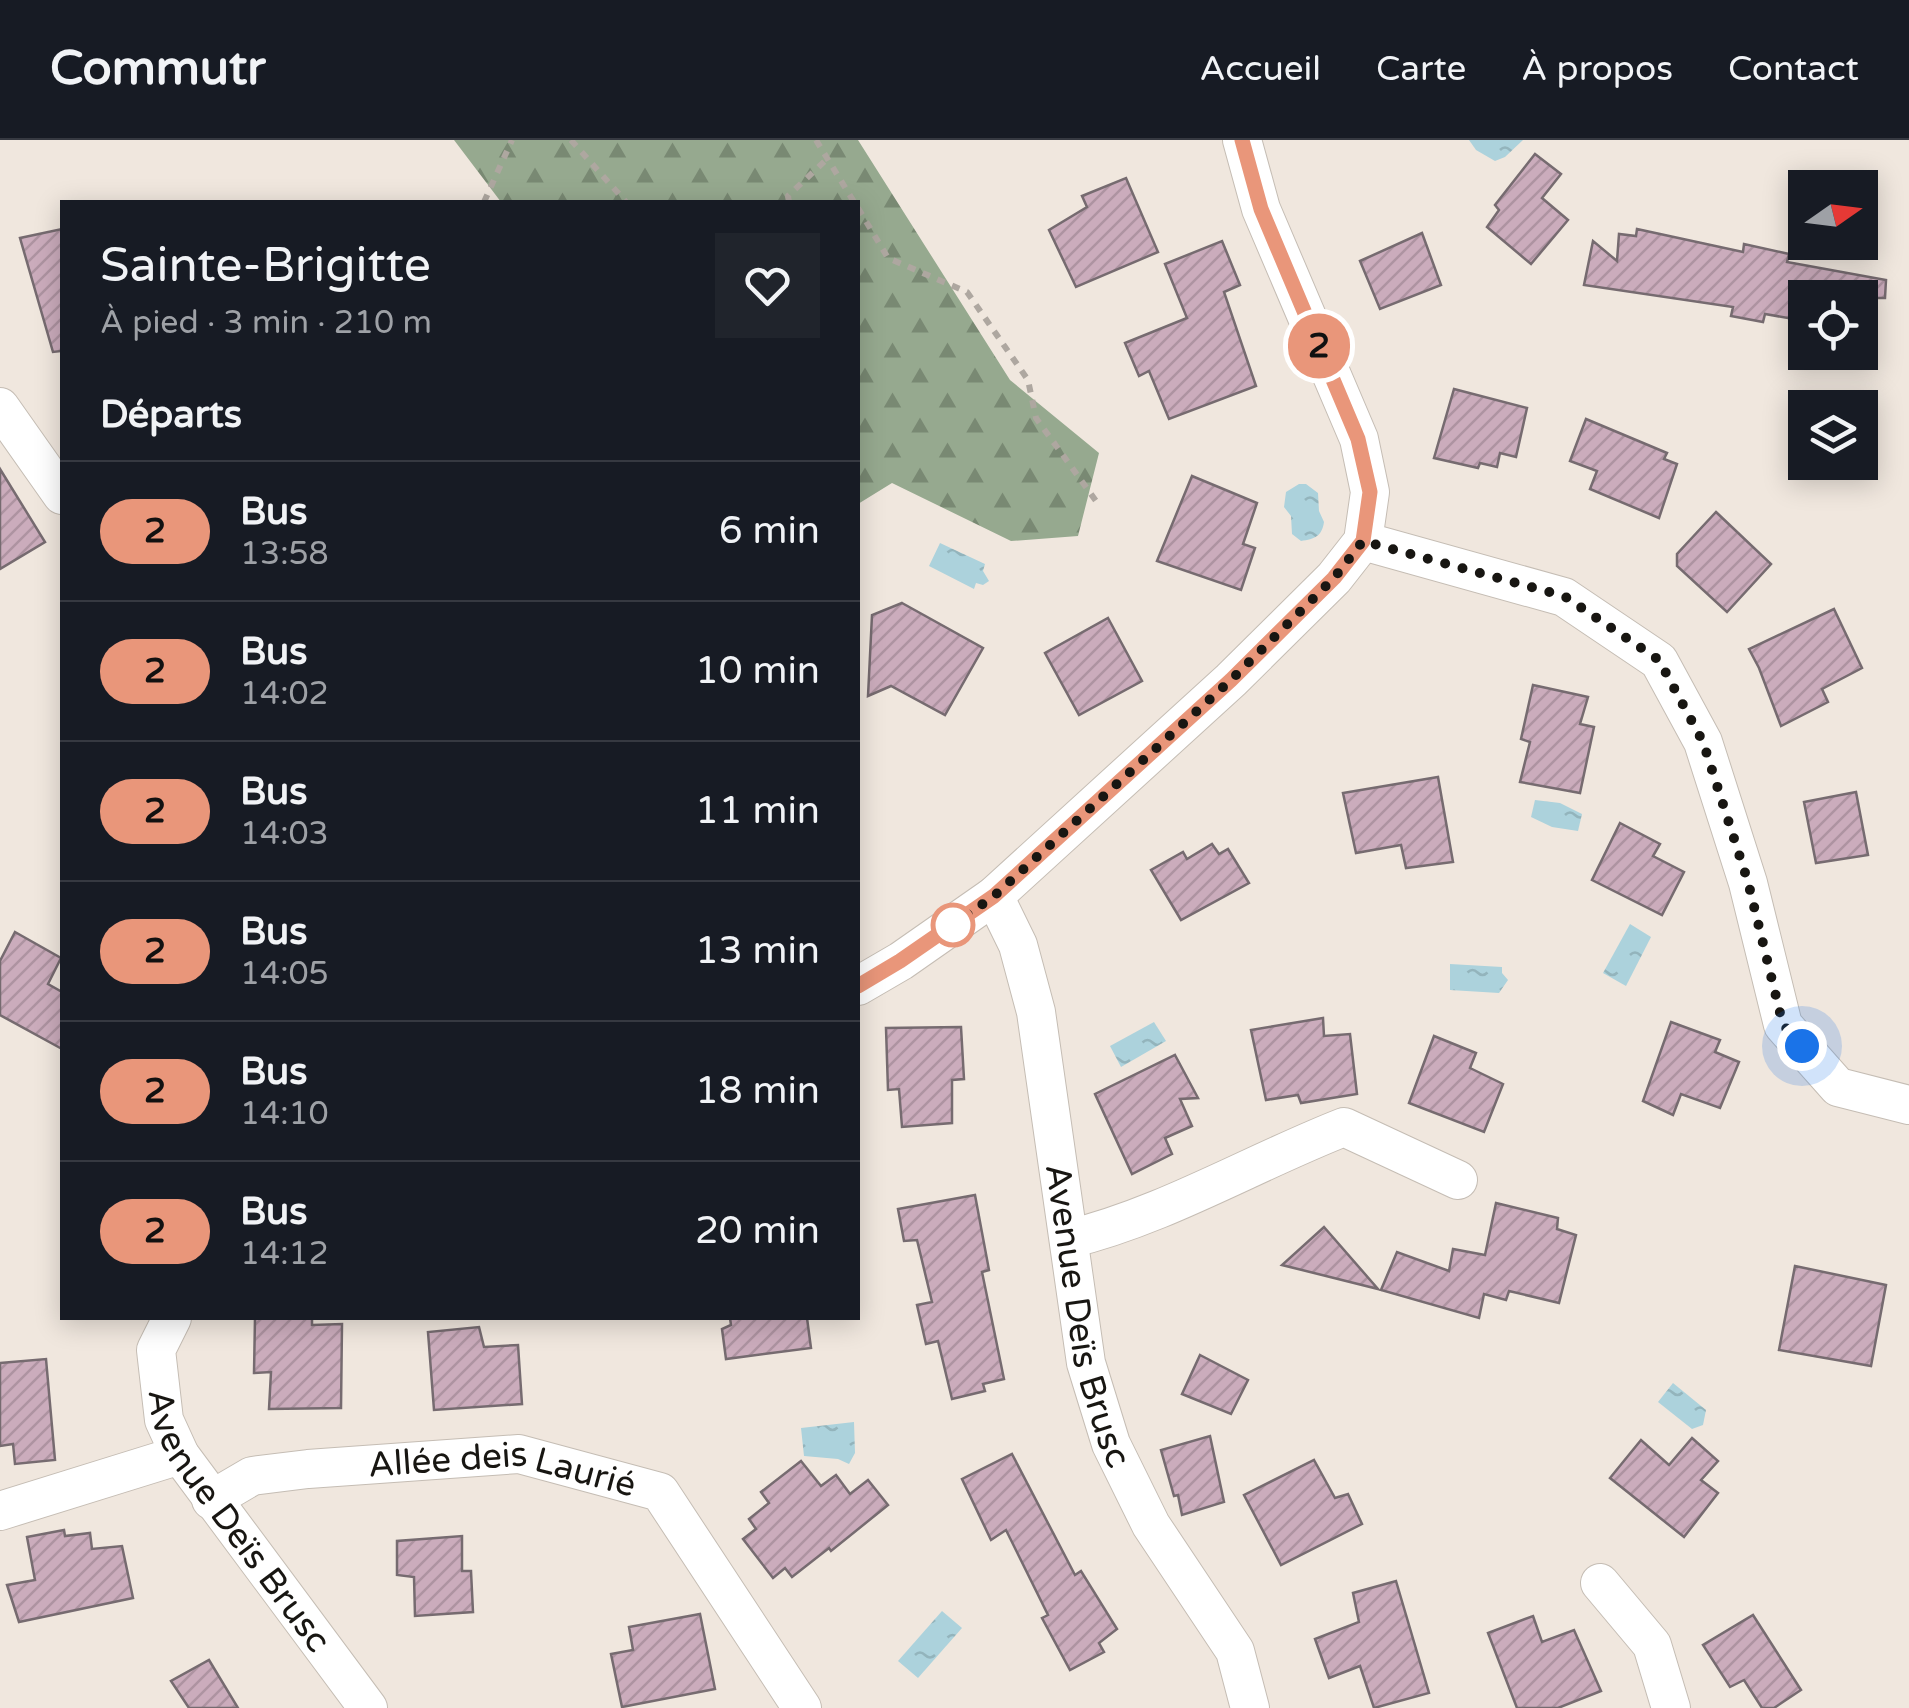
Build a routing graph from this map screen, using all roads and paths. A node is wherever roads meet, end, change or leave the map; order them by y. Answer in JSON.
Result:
{"nodes":[{"id":1,"x":512,"y":140,"type":"edge"},
{"id":2,"x":572,"y":140,"type":"edge"},
{"id":3,"x":816,"y":140,"type":"edge"},
{"id":4,"x":1242,"y":140,"type":"edge"},
{"id":5,"x":827,"y":159,"type":"junction"},
{"id":6,"x":485,"y":200,"type":"edge"},
{"id":7,"x":624,"y":200,"type":"edge"},
{"id":8,"x":789,"y":200,"type":"edge"},
{"id":9,"x":852,"y":200,"type":"edge"},
{"id":10,"x":860,"y":212,"type":"edge"},
{"id":11,"x":0,"y":407,"type":"edge"},
{"id":12,"x":60,"y":492,"type":"edge"},
{"id":13,"x":1096,"y":501,"type":"dead end"},
{"id":14,"x":1363,"y":541,"type":"junction"},
{"id":15,"x":994,"y":896,"type":"junction"},
{"id":16,"x":860,"y":985,"type":"edge"},
{"id":17,"x":1909,"y":1105,"type":"edge"},
{"id":18,"x":1458,"y":1180,"type":"dead end"},
{"id":19,"x":1069,"y":1238,"type":"junction"},
{"id":20,"x":171,"y":1320,"type":"edge"},
{"id":21,"x":180,"y":1455,"type":"junction"},
{"id":22,"x":211,"y":1500,"type":"junction"},
{"id":23,"x":0,"y":1511,"type":"edge"},
{"id":24,"x":1600,"y":1582,"type":"dead end"},
{"id":25,"x":362,"y":1706,"type":"edge"},
{"id":26,"x":802,"y":1708,"type":"edge"},
{"id":27,"x":1250,"y":1708,"type":"edge"},
{"id":28,"x":1671,"y":1708,"type":"edge"}],
"edges":[{"from":1,"to":6,"type":"path"},
{"from":2,"to":7,"type":"path"},
{"from":3,"to":5,"type":"path"},
{"from":4,"to":14,"type":"street"},
{"from":5,"to":8,"type":"path"},
{"from":5,"to":9,"type":"path"},
{"from":10,"to":13,"type":"path"},
{"from":11,"to":12,"type":"street"},
{"from":14,"to":15,"type":"street"},
{"from":14,"to":17,"type":"street"},
{"from":15,"to":16,"type":"street"},
{"from":15,"to":19,"type":"street","name":"Avenue Deïs Brusc"},
{"from":18,"to":19,"type":"street"},
{"from":19,"to":27,"type":"street","name":"Avenue Deïs Brusc"},
{"from":20,"to":21,"type":"street","name":"Avenue Deïs Brusc"},
{"from":21,"to":22,"type":"street","name":"Avenue Deïs Brusc"},
{"from":21,"to":23,"type":"street"},
{"from":22,"to":25,"type":"street","name":"Avenue Deïs Brusc"},
{"from":22,"to":26,"type":"street","name":"Allée deis Laurié"},
{"from":24,"to":28,"type":"street"}]}
